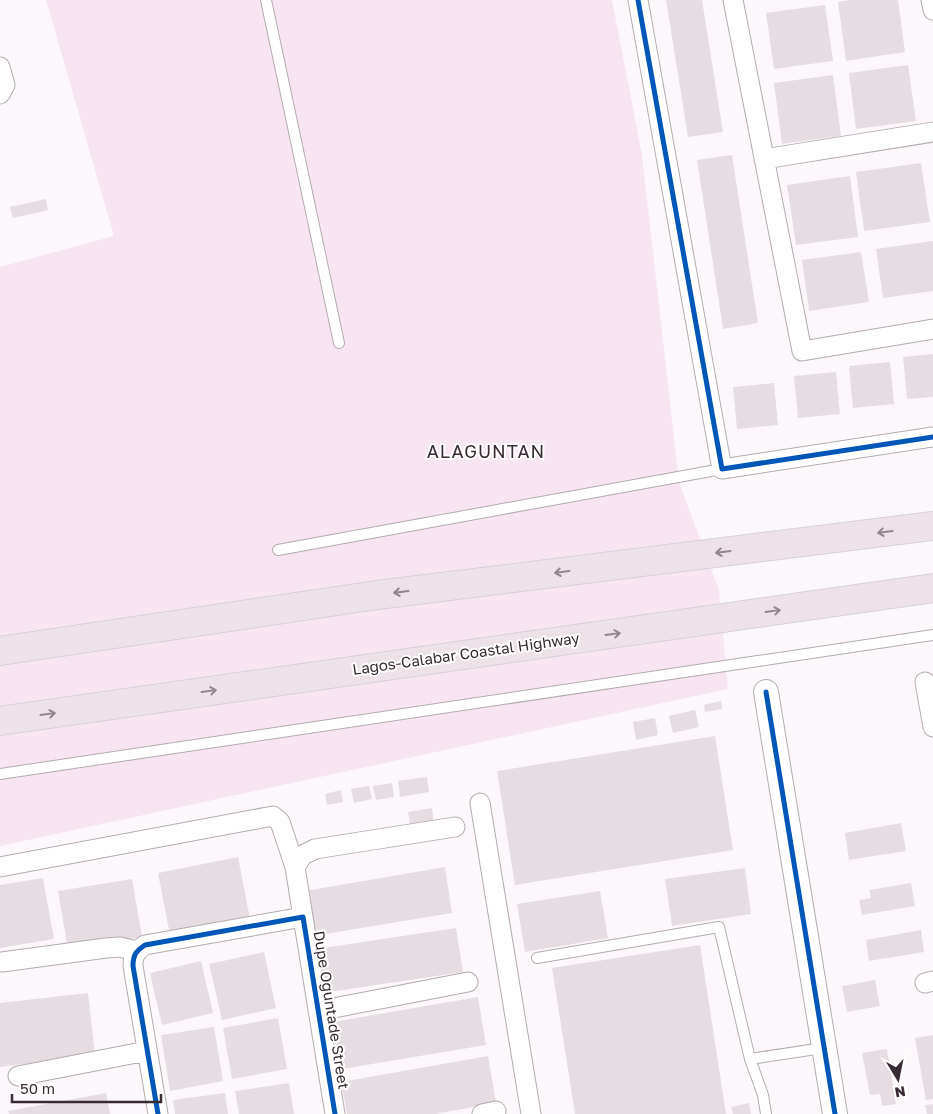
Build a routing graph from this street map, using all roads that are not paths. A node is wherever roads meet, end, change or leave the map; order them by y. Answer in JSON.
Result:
{"nodes":[{"id":1,"x":266,"y":0,"type":"edge"},
{"id":2,"x":638,"y":0,"type":"edge"},
{"id":3,"x":733,"y":0,"type":"edge"},
{"id":4,"x":931,"y":0,"type":"edge"},
{"id":5,"x":933,"y":10,"type":"edge"},
{"id":6,"x":0,"y":67,"type":"edge"},
{"id":7,"x":0,"y":94,"type":"edge"},
{"id":8,"x":933,"y":132,"type":"edge"},
{"id":9,"x":764,"y":159,"type":"junction"},
{"id":10,"x":933,"y":329,"type":"edge"},
{"id":11,"x":340,"y":343,"type":"dead end"},
{"id":12,"x":933,"y":437,"type":"edge"},
{"id":13,"x":722,"y":470,"type":"junction"},
{"id":14,"x":933,"y":526,"type":"edge"},
{"id":15,"x":278,"y":550,"type":"dead end"},
{"id":16,"x":933,"y":588,"type":"edge"},
{"id":17,"x":933,"y":635,"type":"edge"},
{"id":18,"x":0,"y":651,"type":"edge"},
{"id":19,"x":925,"y":682,"type":"dead end"},
{"id":20,"x":766,"y":692,"type":"dead end"},
{"id":21,"x":0,"y":721,"type":"edge"},
{"id":22,"x":933,"y":727,"type":"edge"},
{"id":23,"x":0,"y":774,"type":"edge"},
{"id":24,"x":480,"y":804,"type":"dead end"},
{"id":25,"x":455,"y":827,"type":"dead end"},
{"id":26,"x":0,"y":867,"type":"edge"},
{"id":27,"x":295,"y":867,"type":"junction"},
{"id":28,"x":303,"y":917,"type":"junction"},
{"id":29,"x":136,"y":951,"type":"junction"},
{"id":30,"x":537,"y":958,"type":"dead end"},
{"id":31,"x":2,"y":962,"type":"dead end"},
{"id":32,"x":468,"y":982,"type":"dead end"},
{"id":33,"x":318,"y":1010,"type":"junction"},
{"id":34,"x":824,"y":1048,"type":"junction"},
{"id":35,"x":147,"y":1051,"type":"junction"},
{"id":36,"x":750,"y":1059,"type":"junction"},
{"id":37,"x":18,"y":1076,"type":"dead end"},
{"id":38,"x":158,"y":1114,"type":"edge"},
{"id":39,"x":335,"y":1114,"type":"edge"},
{"id":40,"x":530,"y":1114,"type":"edge"},
{"id":41,"x":766,"y":1114,"type":"edge"},
{"id":42,"x":835,"y":1114,"type":"edge"}],
"edges":[{"from":1,"to":11,"type":"lane"},
{"from":2,"to":13,"type":"street"},
{"from":3,"to":9,"type":"street"},
{"from":4,"to":5,"type":"street"},
{"from":6,"to":7,"type":"street"},
{"from":8,"to":9,"type":"street"},
{"from":9,"to":10,"type":"street"},
{"from":12,"to":13,"type":"street"},
{"from":13,"to":15,"type":"lane"},
{"from":14,"to":18,"type":"highway","one_way":true},
{"from":21,"to":16,"type":"highway","name":"Lagos-Calabar Coastal Highway","one_way":true},
{"from":17,"to":23,"type":"lane"},
{"from":19,"to":22,"type":"street"},
{"from":20,"to":34,"type":"street"},
{"from":24,"to":40,"type":"street"},
{"from":25,"to":27,"type":"street"},
{"from":26,"to":27,"type":"street"},
{"from":27,"to":28,"type":"street"},
{"from":28,"to":29,"type":"street","name":"Dupe Oguntade Street"},
{"from":28,"to":33,"type":"street","name":"Dupe Oguntade Street"},
{"from":29,"to":31,"type":"street"},
{"from":29,"to":35,"type":"street"},
{"from":30,"to":36,"type":"lane"},
{"from":32,"to":33,"type":"street"},
{"from":33,"to":39,"type":"street","name":"Dupe Oguntade Street"},
{"from":34,"to":36,"type":"lane"},
{"from":34,"to":42,"type":"street"},
{"from":35,"to":37,"type":"street"},
{"from":35,"to":38,"type":"street"},
{"from":36,"to":41,"type":"lane"}]}
